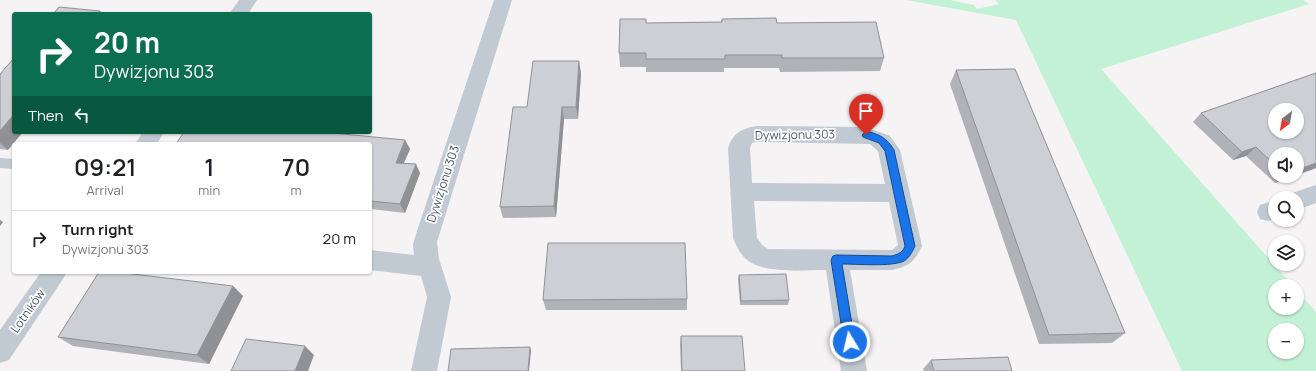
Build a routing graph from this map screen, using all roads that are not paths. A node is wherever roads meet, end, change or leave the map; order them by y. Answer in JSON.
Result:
{"nodes":[{"id":1,"x":248,"y":0,"type":"edge"},
{"id":2,"x":503,"y":0,"type":"edge"},
{"id":3,"x":239,"y":12,"type":"edge"},
{"id":4,"x":0,"y":163,"type":"edge"},
{"id":5,"x":12,"y":164,"type":"edge"},
{"id":6,"x":742,"y":192,"type":"junction"},
{"id":7,"x":899,"y":193,"type":"junction"},
{"id":8,"x":1316,"y":194,"type":"edge"},
{"id":9,"x":1304,"y":198,"type":"edge"},
{"id":10,"x":372,"y":260,"type":"edge"},
{"id":11,"x":836,"y":260,"type":"junction"},
{"id":12,"x":430,"y":267,"type":"junction"},
{"id":13,"x":54,"y":274,"type":"edge"},
{"id":14,"x":0,"y":351,"type":"edge"},
{"id":15,"x":424,"y":371,"type":"edge"},
{"id":16,"x":854,"y":371,"type":"edge"}],
"edges":[{"from":1,"to":3,"type":"street"},
{"from":2,"to":12,"type":"street","name":"Dywizjonu 303"},
{"from":4,"to":5,"type":"lane"},
{"from":6,"to":7,"type":"street"},
{"from":6,"to":7,"type":"street","name":"Dywizjonu 303"},
{"from":6,"to":11,"type":"street","name":"Dywizjonu 303"},
{"from":7,"to":11,"type":"street","name":"Dywizjonu 303"},
{"from":8,"to":9,"type":"street"},
{"from":10,"to":12,"type":"street"},
{"from":11,"to":16,"type":"street"},
{"from":12,"to":15,"type":"street","name":"Dywizjonu 303"},
{"from":13,"to":14,"type":"street","name":"Lotników"}]}
